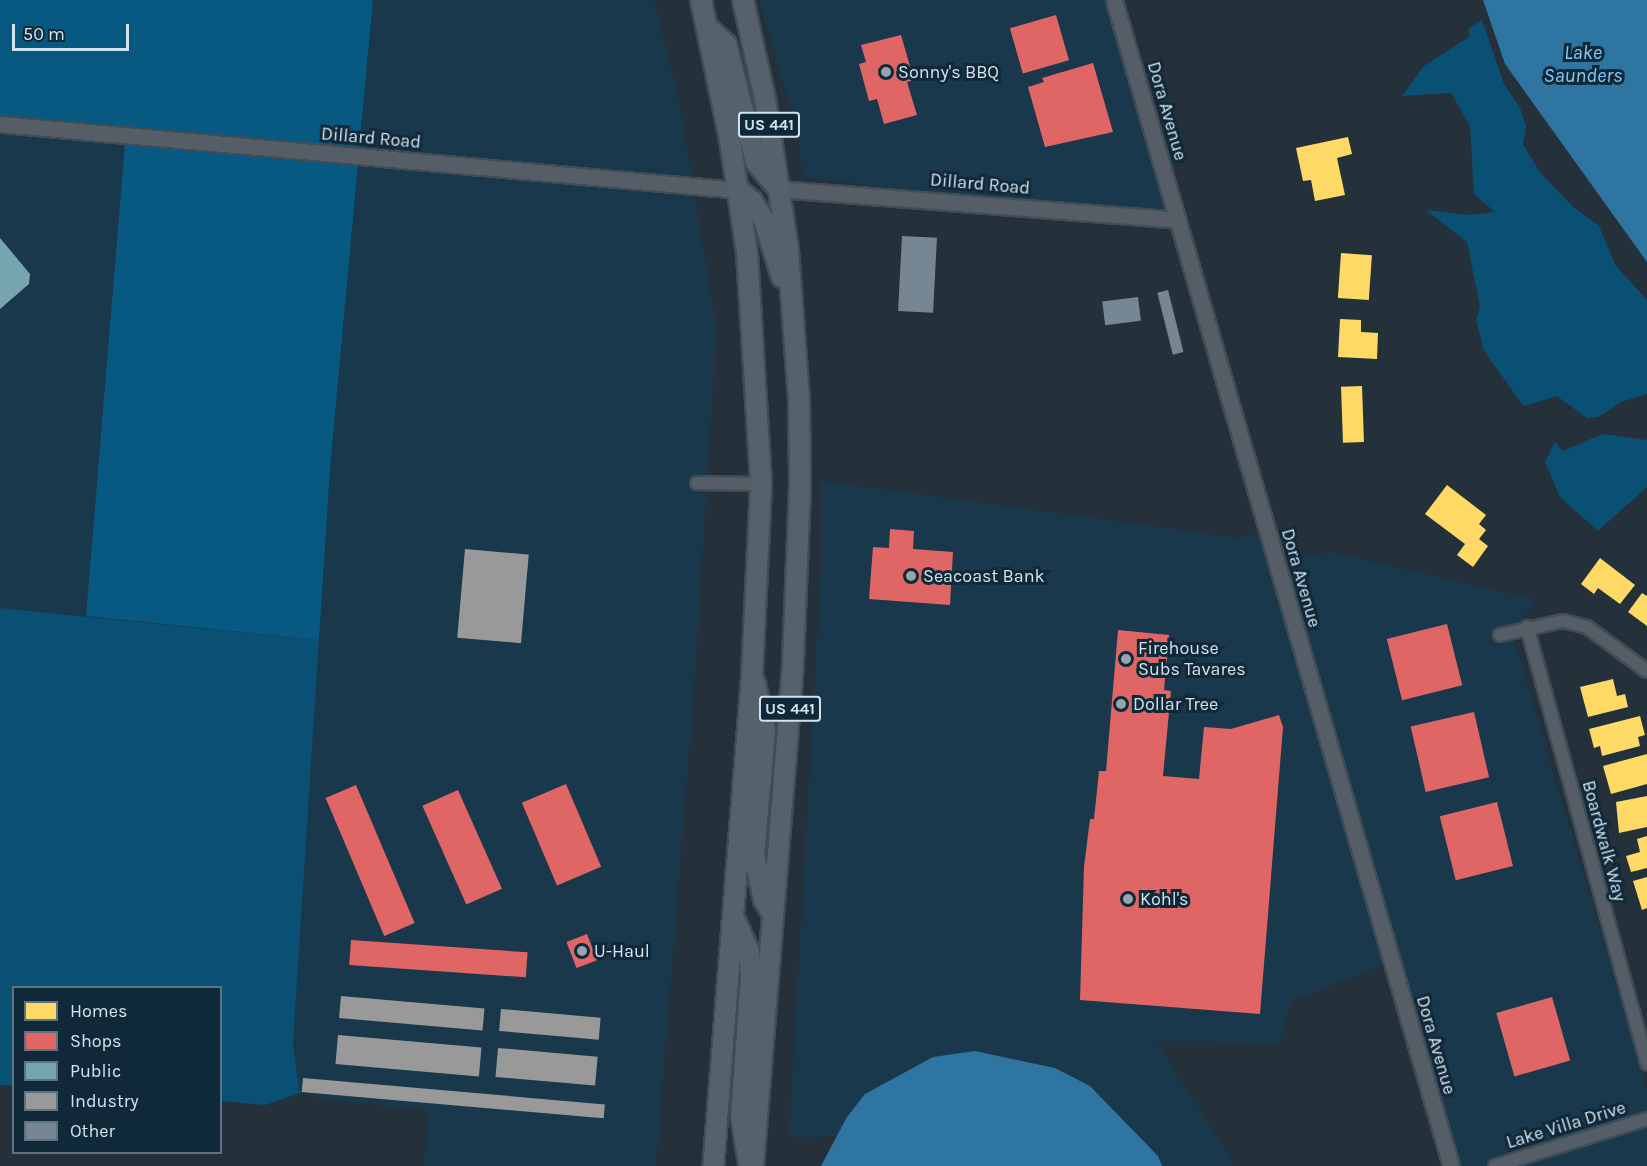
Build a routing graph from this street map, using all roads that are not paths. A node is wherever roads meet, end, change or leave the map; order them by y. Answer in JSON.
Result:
{"nodes":[{"id":1,"x":701,"y":0,"type":"edge"},
{"id":2,"x":743,"y":0,"type":"edge"},
{"id":3,"x":1114,"y":0,"type":"edge"},
{"id":4,"x":708,"y":28,"type":"junction"},
{"id":5,"x":0,"y":124,"type":"edge"},
{"id":6,"x":779,"y":189,"type":"junction"},
{"id":7,"x":738,"y":190,"type":"junction"},
{"id":8,"x":1178,"y":220,"type":"junction"},
{"id":9,"x":794,"y":317,"type":"junction"},
{"id":10,"x":697,"y":483,"type":"dead end"},
{"id":11,"x":761,"y":484,"type":"junction"},
{"id":12,"x":1527,"y":627,"type":"junction"},
{"id":13,"x":1500,"y":635,"type":"dead end"},
{"id":14,"x":1647,"y":671,"type":"edge"},
{"id":15,"x":752,"y":675,"type":"junction"},
{"id":16,"x":773,"y":915,"type":"junction"},
{"id":17,"x":733,"y":916,"type":"junction"},
{"id":18,"x":1647,"y":1064,"type":"edge"},
{"id":19,"x":1647,"y":1119,"type":"edge"},
{"id":20,"x":713,"y":1166,"type":"edge"},
{"id":21,"x":752,"y":1166,"type":"edge"},
{"id":22,"x":1451,"y":1166,"type":"edge"},
{"id":23,"x":1495,"y":1166,"type":"edge"}],
"edges":[{"from":1,"to":4,"type":"main road","number":"US 441"},
{"from":2,"to":6,"type":"main road","number":"US 441"},
{"from":3,"to":8,"type":"street","name":"Dora Avenue"},
{"from":4,"to":6,"type":"main road"},
{"from":4,"to":7,"type":"main road","number":"US 441"},
{"from":5,"to":7,"type":"street","name":"Dillard Road"},
{"from":6,"to":8,"type":"street","name":"Dillard Road"},
{"from":6,"to":9,"type":"main road","number":"US 441"},
{"from":7,"to":9,"type":"main road"},
{"from":7,"to":11,"type":"main road","number":"US 441"},
{"from":8,"to":22,"type":"street","name":"Dora Avenue"},
{"from":9,"to":16,"type":"main road","number":"US 441"},
{"from":10,"to":11,"type":"street"},
{"from":11,"to":15,"type":"main road","number":"US 441"},
{"from":12,"to":13,"type":"street"},
{"from":12,"to":14,"type":"street"},
{"from":12,"to":18,"type":"street","name":"Boardwalk Way"},
{"from":15,"to":16,"type":"main road"},
{"from":15,"to":17,"type":"main road","number":"US 441"},
{"from":16,"to":21,"type":"main road","number":"US 441"},
{"from":17,"to":20,"type":"main road","number":"US 441"},
{"from":17,"to":21,"type":"main road"},
{"from":19,"to":23,"type":"street","name":"Lake Villa Drive"}]}
